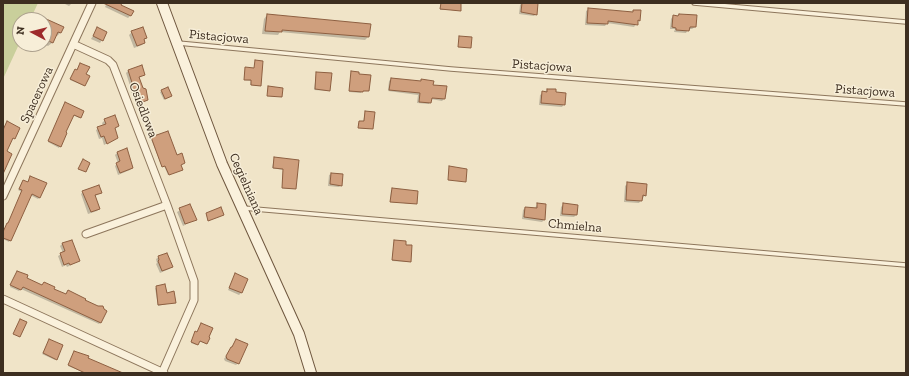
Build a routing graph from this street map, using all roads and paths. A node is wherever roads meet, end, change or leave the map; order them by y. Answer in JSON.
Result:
{"nodes":[{"id":1,"x":92,"y":3,"type":"edge"},
{"id":2,"x":162,"y":3,"type":"edge"},
{"id":3,"x":694,"y":3,"type":"edge"},
{"id":4,"x":906,"y":22,"type":"edge"},
{"id":5,"x":176,"y":43,"type":"junction"},
{"id":6,"x":73,"y":44,"type":"junction"},
{"id":7,"x":906,"y":104,"type":"edge"},
{"id":8,"x":3,"y":196,"type":"edge"},
{"id":9,"x":167,"y":205,"type":"junction"},
{"id":10,"x":242,"y":207,"type":"junction"},
{"id":11,"x":86,"y":234,"type":"dead end"},
{"id":12,"x":906,"y":265,"type":"edge"},
{"id":13,"x":3,"y":299,"type":"edge"},
{"id":14,"x":163,"y":373,"type":"edge"},
{"id":15,"x":310,"y":373,"type":"edge"}],
"edges":[{"from":1,"to":6,"type":"street","name":"Spacerowa"},
{"from":2,"to":5,"type":"street","name":"Cegielniana"},
{"from":3,"to":4,"type":"lane"},
{"from":5,"to":7,"type":"lane","name":"Pistacjowa"},
{"from":5,"to":10,"type":"street","name":"Cegielniana"},
{"from":6,"to":8,"type":"street","name":"Spacerowa"},
{"from":6,"to":9,"type":"street","name":"Osiedlowa"},
{"from":9,"to":11,"type":"street"},
{"from":9,"to":14,"type":"street","name":"Osiedlowa"},
{"from":10,"to":12,"type":"lane","name":"Chmielna"},
{"from":10,"to":15,"type":"street","name":"Cegielniana"},
{"from":13,"to":14,"type":"street"}]}
